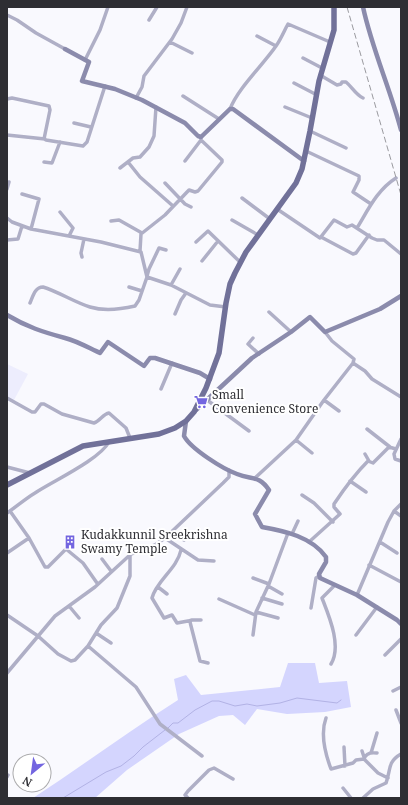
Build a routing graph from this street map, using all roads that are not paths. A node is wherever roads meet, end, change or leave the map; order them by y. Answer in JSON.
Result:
{"nodes":[{"id":1,"x":108,"y":7,"type":"edge"},
{"id":2,"x":156,"y":7,"type":"edge"},
{"id":3,"x":187,"y":7,"type":"edge"},
{"id":4,"x":334,"y":7,"type":"edge"},
{"id":5,"x":362,"y":7,"type":"edge"},
{"id":6,"x":7,"y":15,"type":"edge"},
{"id":7,"x":150,"y":20,"type":"dead end"},
{"id":8,"x":257,"y":36,"type":"dead end"},
{"id":9,"x":170,"y":42,"type":"junction"},
{"id":10,"x":330,"y":42,"type":"junction"},
{"id":11,"x":276,"y":46,"type":"junction"},
{"id":12,"x":64,"y":49,"type":"joint"},
{"id":13,"x":192,"y":53,"type":"dead end"},
{"id":14,"x":303,"y":58,"type":"dead end"},
{"id":15,"x":85,"y":60,"type":"junction"},
{"id":16,"x":322,"y":68,"type":"junction"},
{"id":17,"x":320,"y":75,"type":"junction"},
{"id":18,"x":294,"y":83,"type":"dead end"},
{"id":19,"x":104,"y":86,"type":"junction"},
{"id":20,"x":317,"y":95,"type":"junction"},
{"id":21,"x":183,"y":96,"type":"dead end"},
{"id":22,"x":136,"y":98,"type":"junction"},
{"id":23,"x":363,"y":98,"type":"dead end"},
{"id":24,"x":7,"y":99,"type":"edge"},
{"id":25,"x":285,"y":106,"type":"dead end"},
{"id":26,"x":156,"y":107,"type":"junction"},
{"id":27,"x":230,"y":109,"type":"junction"},
{"id":28,"x":312,"y":118,"type":"junction"},
{"id":29,"x":219,"y":119,"type":"junction"},
{"id":30,"x":74,"y":123,"type":"dead end"},
{"id":31,"x":91,"y":127,"type":"junction"},
{"id":32,"x":401,"y":129,"type":"edge"},
{"id":33,"x":310,"y":131,"type":"junction"},
{"id":34,"x":7,"y":135,"type":"edge"},
{"id":35,"x":45,"y":139,"type":"junction"},
{"id":36,"x":201,"y":139,"type":"junction"},
{"id":37,"x":60,"y":142,"type":"junction"},
{"id":38,"x":346,"y":148,"type":"dead end"},
{"id":39,"x":306,"y":151,"type":"junction"},
{"id":40,"x":185,"y":161,"type":"dead end"},
{"id":41,"x":44,"y":162,"type":"dead end"},
{"id":42,"x":128,"y":162,"type":"junction"},
{"id":43,"x":304,"y":162,"type":"junction"},
{"id":44,"x":120,"y":168,"type":"dead end"},
{"id":45,"x":396,"y":178,"type":"dead end"},
{"id":46,"x":9,"y":182,"type":"dead end"},
{"id":47,"x":165,"y":183,"type":"dead end"},
{"id":48,"x":7,"y":188,"type":"edge"},
{"id":49,"x":22,"y":194,"type":"dead end"},
{"id":50,"x":180,"y":198,"type":"junction"},
{"id":51,"x":242,"y":198,"type":"dead end"},
{"id":52,"x":371,"y":204,"type":"junction"},
{"id":53,"x":173,"y":206,"type":"junction"},
{"id":54,"x":191,"y":207,"type":"dead end"},
{"id":55,"x":277,"y":209,"type":"junction"},
{"id":56,"x":60,"y":212,"type":"dead end"},
{"id":57,"x":7,"y":218,"type":"edge"},
{"id":58,"x":270,"y":219,"type":"junction"},
{"id":59,"x":232,"y":220,"type":"dead end"},
{"id":60,"x":111,"y":221,"type":"dead end"},
{"id":61,"x":22,"y":226,"type":"junction"},
{"id":62,"x":357,"y":228,"type":"junction"},
{"id":63,"x":31,"y":229,"type":"junction"},
{"id":64,"x":142,"y":234,"type":"junction"},
{"id":65,"x":258,"y":235,"type":"junction"},
{"id":66,"x":369,"y":235,"type":"junction"},
{"id":67,"x":69,"y":236,"type":"junction"},
{"id":68,"x":321,"y":237,"type":"junction"},
{"id":69,"x":84,"y":239,"type":"junction"},
{"id":70,"x":7,"y":240,"type":"edge"},
{"id":71,"x":218,"y":241,"type":"junction"},
{"id":72,"x":196,"y":242,"type":"dead end"},
{"id":73,"x":166,"y":250,"type":"dead end"},
{"id":74,"x":140,"y":251,"type":"junction"},
{"id":75,"x":401,"y":254,"type":"edge"},
{"id":76,"x":82,"y":257,"type":"dead end"},
{"id":77,"x":202,"y":261,"type":"dead end"},
{"id":78,"x":240,"y":262,"type":"junction"},
{"id":79,"x":180,"y":269,"type":"dead end"},
{"id":80,"x":147,"y":277,"type":"junction"},
{"id":81,"x":171,"y":285,"type":"junction"},
{"id":82,"x":129,"y":287,"type":"dead end"},
{"id":83,"x":142,"y":291,"type":"junction"},
{"id":84,"x":186,"y":293,"type":"junction"},
{"id":85,"x":401,"y":296,"type":"edge"},
{"id":86,"x":30,"y":303,"type":"dead end"},
{"id":87,"x":226,"y":307,"type":"junction"},
{"id":88,"x":269,"y":312,"type":"dead end"},
{"id":89,"x":175,"y":314,"type":"dead end"},
{"id":90,"x":7,"y":315,"type":"edge"},
{"id":91,"x":291,"y":332,"type":"junction"},
{"id":92,"x":325,"y":332,"type":"junction"},
{"id":93,"x":253,"y":338,"type":"dead end"},
{"id":94,"x":259,"y":354,"type":"junction"},
{"id":95,"x":172,"y":363,"type":"junction"},
{"id":96,"x":353,"y":363,"type":"junction"},
{"id":97,"x":210,"y":379,"type":"junction"},
{"id":98,"x":161,"y":389,"type":"dead end"},
{"id":99,"x":401,"y":397,"type":"edge"},
{"id":100,"x":7,"y":398,"type":"edge"},
{"id":101,"x":206,"y":400,"type":"junction"},
{"id":102,"x":324,"y":400,"type":"junction"},
{"id":103,"x":338,"y":411,"type":"dead end"},
{"id":104,"x":194,"y":412,"type":"junction"},
{"id":105,"x":186,"y":421,"type":"junction"},
{"id":106,"x":366,"y":429,"type":"dead end"},
{"id":107,"x":249,"y":431,"type":"dead end"},
{"id":108,"x":130,"y":438,"type":"junction"},
{"id":109,"x":401,"y":439,"type":"edge"},
{"id":110,"x":296,"y":440,"type":"junction"},
{"id":111,"x":109,"y":441,"type":"junction"},
{"id":112,"x":390,"y":447,"type":"junction"},
{"id":113,"x":396,"y":449,"type":"junction"},
{"id":114,"x":312,"y":453,"type":"dead end"},
{"id":115,"x":365,"y":454,"type":"dead end"},
{"id":116,"x":369,"y":461,"type":"junction"},
{"id":117,"x":401,"y":461,"type":"edge"},
{"id":118,"x":7,"y":467,"type":"edge"},
{"id":119,"x":375,"y":468,"type":"dead end"},
{"id":120,"x":229,"y":470,"type":"junction"},
{"id":121,"x":31,"y":474,"type":"junction"},
{"id":122,"x":255,"y":478,"type":"junction"},
{"id":123,"x":350,"y":481,"type":"junction"},
{"id":124,"x":7,"y":485,"type":"edge"},
{"id":125,"x":366,"y":492,"type":"dead end"},
{"id":126,"x":302,"y":495,"type":"dead end"},
{"id":127,"x":401,"y":504,"type":"edge"},
{"id":128,"x":394,"y":511,"type":"junction"},
{"id":129,"x":9,"y":512,"type":"edge"},
{"id":130,"x":401,"y":516,"type":"edge"},
{"id":131,"x":298,"y":521,"type":"dead end"},
{"id":132,"x":333,"y":522,"type":"junction"},
{"id":133,"x":172,"y":532,"type":"junction"},
{"id":134,"x":290,"y":533,"type":"junction"},
{"id":135,"x":29,"y":538,"type":"junction"},
{"id":136,"x":165,"y":538,"type":"junction"},
{"id":137,"x":184,"y":540,"type":"dead end"},
{"id":138,"x":310,"y":542,"type":"junction"},
{"id":139,"x":380,"y":542,"type":"junction"},
{"id":140,"x":181,"y":550,"type":"junction"},
{"id":141,"x":7,"y":553,"type":"edge"},
{"id":142,"x":397,"y":553,"type":"dead end"},
{"id":143,"x":130,"y":554,"type":"junction"},
{"id":144,"x":102,"y":559,"type":"dead end"},
{"id":145,"x":214,"y":561,"type":"dead end"},
{"id":146,"x":369,"y":566,"type":"junction"},
{"id":147,"x":111,"y":571,"type":"junction"},
{"id":148,"x":319,"y":576,"type":"junction"},
{"id":149,"x":253,"y":578,"type":"dead end"},
{"id":150,"x":401,"y":582,"type":"edge"},
{"id":151,"x":97,"y":584,"type":"junction"},
{"id":152,"x":268,"y":585,"type":"junction"},
{"id":153,"x":335,"y":585,"type":"junction"},
{"id":154,"x":158,"y":587,"type":"junction"},
{"id":155,"x":167,"y":594,"type":"dead end"},
{"id":156,"x":282,"y":594,"type":"dead end"},
{"id":157,"x":357,"y":595,"type":"junction"},
{"id":158,"x":262,"y":598,"type":"junction"},
{"id":159,"x":219,"y":599,"type":"dead end"},
{"id":160,"x":282,"y":604,"type":"dead end"},
{"id":161,"x":69,"y":606,"type":"junction"},
{"id":162,"x":377,"y":607,"type":"junction"},
{"id":163,"x":311,"y":608,"type":"dead end"},
{"id":164,"x":256,"y":614,"type":"junction"},
{"id":165,"x":7,"y":615,"type":"edge"},
{"id":166,"x":79,"y":618,"type":"dead end"},
{"id":167,"x":278,"y":618,"type":"dead end"},
{"id":168,"x":201,"y":620,"type":"dead end"},
{"id":169,"x":188,"y":621,"type":"junction"},
{"id":170,"x":401,"y":624,"type":"edge"},
{"id":171,"x":96,"y":633,"type":"junction"},
{"id":172,"x":253,"y":635,"type":"dead end"},
{"id":173,"x":356,"y":635,"type":"dead end"},
{"id":174,"x":38,"y":636,"type":"junction"},
{"id":175,"x":401,"y":639,"type":"edge"},
{"id":176,"x":111,"y":643,"type":"dead end"},
{"id":177,"x":88,"y":646,"type":"junction"},
{"id":178,"x":385,"y":654,"type":"dead end"},
{"id":179,"x":208,"y":663,"type":"dead end"},
{"id":180,"x":331,"y":664,"type":"dead end"},
{"id":181,"x":7,"y":673,"type":"edge"},
{"id":182,"x":401,"y":687,"type":"edge"},
{"id":183,"x":393,"y":691,"type":"dead end"},
{"id":184,"x":396,"y":710,"type":"dead end"},
{"id":185,"x":326,"y":718,"type":"dead end"},
{"id":186,"x":401,"y":723,"type":"edge"},
{"id":187,"x":377,"y":733,"type":"dead end"},
{"id":188,"x":344,"y":747,"type":"dead end"},
{"id":189,"x":362,"y":750,"type":"dead end"},
{"id":190,"x":371,"y":753,"type":"junction"},
{"id":191,"x":377,"y":753,"type":"dead end"},
{"id":192,"x":401,"y":754,"type":"edge"},
{"id":193,"x":202,"y":756,"type":"dead end"},
{"id":194,"x":364,"y":758,"type":"junction"},
{"id":195,"x":344,"y":766,"type":"junction"},
{"id":196,"x":388,"y":778,"type":"junction"},
{"id":197,"x":233,"y":779,"type":"dead end"},
{"id":198,"x":343,"y":788,"type":"dead end"},
{"id":199,"x":188,"y":798,"type":"edge"},
{"id":200,"x":351,"y":798,"type":"edge"},
{"id":201,"x":362,"y":798,"type":"edge"}],
"edges":[{"from":1,"to":15,"type":"street"},
{"from":2,"to":7,"type":"street"},
{"from":3,"to":9,"type":"street"},
{"from":4,"to":10,"type":"main road"},
{"from":5,"to":32,"type":"main road"},
{"from":6,"to":12,"type":"street"},
{"from":8,"to":11,"type":"street"},
{"from":9,"to":13,"type":"street"},
{"from":9,"to":22,"type":"street"},
{"from":10,"to":11,"type":"street"},
{"from":10,"to":16,"type":"main road"},
{"from":11,"to":27,"type":"street"},
{"from":12,"to":15,"type":"main road"},
{"from":14,"to":16,"type":"street"},
{"from":15,"to":19,"type":"main road"},
{"from":16,"to":17,"type":"main road"},
{"from":17,"to":20,"type":"main road"},
{"from":17,"to":23,"type":"street"},
{"from":18,"to":20,"type":"street"},
{"from":19,"to":22,"type":"main road"},
{"from":19,"to":31,"type":"street"},
{"from":20,"to":28,"type":"main road"},
{"from":21,"to":29,"type":"street"},
{"from":22,"to":26,"type":"main road"},
{"from":24,"to":35,"type":"street"},
{"from":25,"to":28,"type":"street"},
{"from":26,"to":36,"type":"main road"},
{"from":26,"to":42,"type":"street"},
{"from":27,"to":29,"type":"main road"},
{"from":27,"to":43,"type":"main road"},
{"from":28,"to":33,"type":"main road"},
{"from":29,"to":36,"type":"main road"},
{"from":30,"to":31,"type":"street"},
{"from":31,"to":37,"type":"street"},
{"from":33,"to":38,"type":"street"},
{"from":33,"to":39,"type":"main road"},
{"from":34,"to":35,"type":"street"},
{"from":35,"to":37,"type":"street"},
{"from":36,"to":40,"type":"street"},
{"from":36,"to":50,"type":"street"},
{"from":37,"to":41,"type":"street"},
{"from":39,"to":43,"type":"main road"},
{"from":39,"to":52,"type":"street"},
{"from":42,"to":44,"type":"street"},
{"from":42,"to":53,"type":"street"},
{"from":43,"to":55,"type":"main road"},
{"from":45,"to":52,"type":"street"},
{"from":46,"to":48,"type":"street"},
{"from":47,"to":50,"type":"street"},
{"from":49,"to":63,"type":"street"},
{"from":50,"to":53,"type":"street"},
{"from":50,"to":54,"type":"street"},
{"from":51,"to":58,"type":"street"},
{"from":52,"to":62,"type":"street"},
{"from":53,"to":64,"type":"street"},
{"from":55,"to":58,"type":"main road"},
{"from":55,"to":68,"type":"street"},
{"from":56,"to":67,"type":"street"},
{"from":57,"to":61,"type":"street"},
{"from":58,"to":65,"type":"main road"},
{"from":59,"to":65,"type":"street"},
{"from":60,"to":64,"type":"street"},
{"from":61,"to":63,"type":"street"},
{"from":61,"to":70,"type":"street"},
{"from":62,"to":66,"type":"street"},
{"from":62,"to":68,"type":"street"},
{"from":63,"to":67,"type":"street"},
{"from":64,"to":74,"type":"street"},
{"from":65,"to":78,"type":"main road"},
{"from":66,"to":68,"type":"street"},
{"from":66,"to":75,"type":"street"},
{"from":67,"to":69,"type":"street"},
{"from":69,"to":74,"type":"street"},
{"from":69,"to":76,"type":"street"},
{"from":71,"to":72,"type":"street"},
{"from":71,"to":77,"type":"street"},
{"from":71,"to":78,"type":"street"},
{"from":73,"to":80,"type":"street"},
{"from":74,"to":80,"type":"street"},
{"from":78,"to":87,"type":"main road"},
{"from":79,"to":81,"type":"street"},
{"from":80,"to":81,"type":"street"},
{"from":80,"to":83,"type":"street"},
{"from":81,"to":84,"type":"street"},
{"from":82,"to":83,"type":"street"},
{"from":83,"to":86,"type":"street"},
{"from":84,"to":87,"type":"street"},
{"from":84,"to":89,"type":"street"},
{"from":85,"to":92,"type":"main road"},
{"from":87,"to":97,"type":"main road"},
{"from":88,"to":91,"type":"street"},
{"from":90,"to":95,"type":"main road"},
{"from":91,"to":92,"type":"main road"},
{"from":91,"to":94,"type":"main road"},
{"from":92,"to":96,"type":"street"},
{"from":93,"to":94,"type":"street"},
{"from":94,"to":101,"type":"main road"},
{"from":95,"to":97,"type":"main road"},
{"from":95,"to":98,"type":"street"},
{"from":96,"to":99,"type":"street"},
{"from":96,"to":102,"type":"street"},
{"from":97,"to":104,"type":"main road"},
{"from":100,"to":108,"type":"street"},
{"from":101,"to":104,"type":"main road"},
{"from":101,"to":107,"type":"street"},
{"from":102,"to":103,"type":"street"},
{"from":102,"to":110,"type":"street"},
{"from":104,"to":105,"type":"main road"},
{"from":105,"to":108,"type":"main road"},
{"from":105,"to":120,"type":"main road"},
{"from":106,"to":112,"type":"street"},
{"from":108,"to":111,"type":"main road"},
{"from":109,"to":113,"type":"street"},
{"from":110,"to":114,"type":"street"},
{"from":110,"to":122,"type":"street"},
{"from":111,"to":121,"type":"main road"},
{"from":111,"to":129,"type":"street"},
{"from":112,"to":113,"type":"street"},
{"from":112,"to":116,"type":"street"},
{"from":113,"to":117,"type":"street"},
{"from":115,"to":116,"type":"street"},
{"from":116,"to":119,"type":"street"},
{"from":116,"to":123,"type":"street"},
{"from":118,"to":121,"type":"street"},
{"from":120,"to":122,"type":"main road"},
{"from":120,"to":133,"type":"street"},
{"from":121,"to":124,"type":"main road"},
{"from":122,"to":134,"type":"main road"},
{"from":123,"to":125,"type":"street"},
{"from":123,"to":132,"type":"street"},
{"from":126,"to":132,"type":"street"},
{"from":127,"to":128,"type":"street"},
{"from":128,"to":130,"type":"street"},
{"from":128,"to":139,"type":"street"},
{"from":129,"to":135,"type":"street"},
{"from":131,"to":134,"type":"street"},
{"from":132,"to":138,"type":"street"},
{"from":133,"to":136,"type":"street"},
{"from":133,"to":137,"type":"street"},
{"from":134,"to":138,"type":"main road"},
{"from":134,"to":152,"type":"street"},
{"from":135,"to":141,"type":"street"},
{"from":135,"to":151,"type":"street"},
{"from":136,"to":140,"type":"street"},
{"from":136,"to":143,"type":"street"},
{"from":138,"to":148,"type":"main road"},
{"from":139,"to":142,"type":"street"},
{"from":139,"to":146,"type":"street"},
{"from":140,"to":145,"type":"street"},
{"from":140,"to":154,"type":"street"},
{"from":143,"to":147,"type":"street"},
{"from":143,"to":171,"type":"street"},
{"from":144,"to":147,"type":"street"},
{"from":146,"to":150,"type":"street"},
{"from":146,"to":157,"type":"street"},
{"from":147,"to":151,"type":"street"},
{"from":148,"to":153,"type":"main road"},
{"from":148,"to":163,"type":"street"},
{"from":149,"to":152,"type":"street"},
{"from":151,"to":161,"type":"street"},
{"from":152,"to":156,"type":"street"},
{"from":152,"to":158,"type":"street"},
{"from":153,"to":157,"type":"main road"},
{"from":153,"to":180,"type":"street"},
{"from":154,"to":155,"type":"street"},
{"from":154,"to":169,"type":"street"},
{"from":157,"to":162,"type":"main road"},
{"from":158,"to":160,"type":"street"},
{"from":158,"to":164,"type":"street"},
{"from":159,"to":164,"type":"street"},
{"from":161,"to":166,"type":"street"},
{"from":161,"to":174,"type":"street"},
{"from":162,"to":170,"type":"main road"},
{"from":162,"to":173,"type":"street"},
{"from":164,"to":167,"type":"street"},
{"from":164,"to":172,"type":"street"},
{"from":165,"to":174,"type":"street"},
{"from":168,"to":169,"type":"street"},
{"from":169,"to":179,"type":"street"},
{"from":171,"to":176,"type":"street"},
{"from":171,"to":177,"type":"street"},
{"from":174,"to":177,"type":"street"},
{"from":174,"to":181,"type":"street"},
{"from":175,"to":178,"type":"street"},
{"from":177,"to":193,"type":"street"},
{"from":182,"to":183,"type":"street"},
{"from":184,"to":186,"type":"street"},
{"from":185,"to":195,"type":"street"},
{"from":187,"to":190,"type":"street"},
{"from":188,"to":195,"type":"street"},
{"from":189,"to":194,"type":"street"},
{"from":190,"to":191,"type":"street"},
{"from":190,"to":194,"type":"street"},
{"from":192,"to":196,"type":"street"},
{"from":194,"to":195,"type":"street"},
{"from":194,"to":196,"type":"street"},
{"from":196,"to":201,"type":"street"},
{"from":197,"to":199,"type":"street"},
{"from":198,"to":200,"type":"street"}]}
